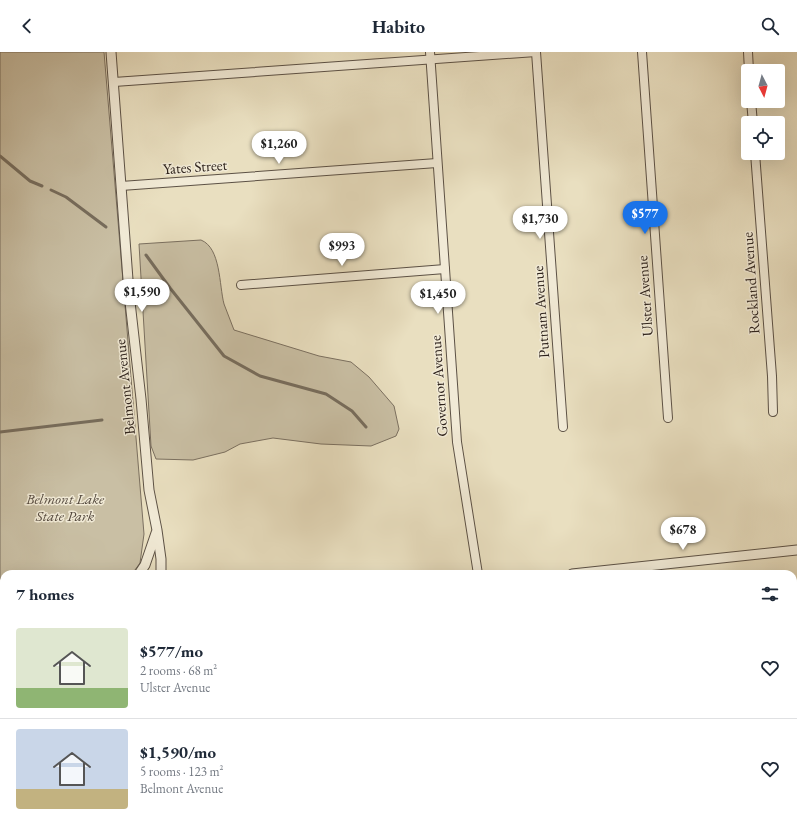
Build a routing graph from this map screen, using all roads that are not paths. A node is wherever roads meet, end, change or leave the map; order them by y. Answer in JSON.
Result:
{"nodes":[{"id":1,"x":111,"y":52,"type":"edge"},
{"id":2,"x":536,"y":52,"type":"edge"},
{"id":3,"x":642,"y":52,"type":"edge"},
{"id":4,"x":748,"y":52,"type":"edge"},
{"id":5,"x":431,"y":56,"type":"edge"},
{"id":6,"x":749,"y":64,"type":"edge"},
{"id":7,"x":114,"y":82,"type":"junction"},
{"id":8,"x":756,"y":160,"type":"edge"},
{"id":9,"x":437,"y":163,"type":"junction"},
{"id":10,"x":122,"y":186,"type":"junction"},
{"id":11,"x":445,"y":270,"type":"junction"},
{"id":12,"x":241,"y":285,"type":"dead end"},
{"id":13,"x":773,"y":412,"type":"dead end"},
{"id":14,"x":668,"y":418,"type":"dead end"},
{"id":15,"x":563,"y":427,"type":"dead end"},
{"id":16,"x":157,"y":530,"type":"junction"},
{"id":17,"x":797,"y":550,"type":"edge"},
{"id":18,"x":142,"y":570,"type":"edge"},
{"id":19,"x":161,"y":570,"type":"edge"},
{"id":20,"x":477,"y":570,"type":"edge"},
{"id":21,"x":610,"y":570,"type":"edge"}],
"edges":[{"from":1,"to":7,"type":"street","name":"Belmont Avenue"},
{"from":2,"to":5,"type":"street"},
{"from":2,"to":15,"type":"street","name":"Putnam Avenue"},
{"from":3,"to":14,"type":"street","name":"Ulster Avenue"},
{"from":4,"to":6,"type":"street"},
{"from":5,"to":7,"type":"street"},
{"from":5,"to":9,"type":"street","name":"Governor Avenue"},
{"from":7,"to":10,"type":"street","name":"Belmont Avenue"},
{"from":8,"to":13,"type":"street","name":"Rockland Avenue"},
{"from":9,"to":10,"type":"street","name":"Yates Street"},
{"from":9,"to":11,"type":"street","name":"Governor Avenue"},
{"from":10,"to":16,"type":"street","name":"Belmont Avenue"},
{"from":11,"to":12,"type":"street"},
{"from":11,"to":20,"type":"street","name":"Governor Avenue"},
{"from":16,"to":18,"type":"street"},
{"from":16,"to":19,"type":"street","name":"Belmont Avenue"},
{"from":17,"to":21,"type":"street"}]}
